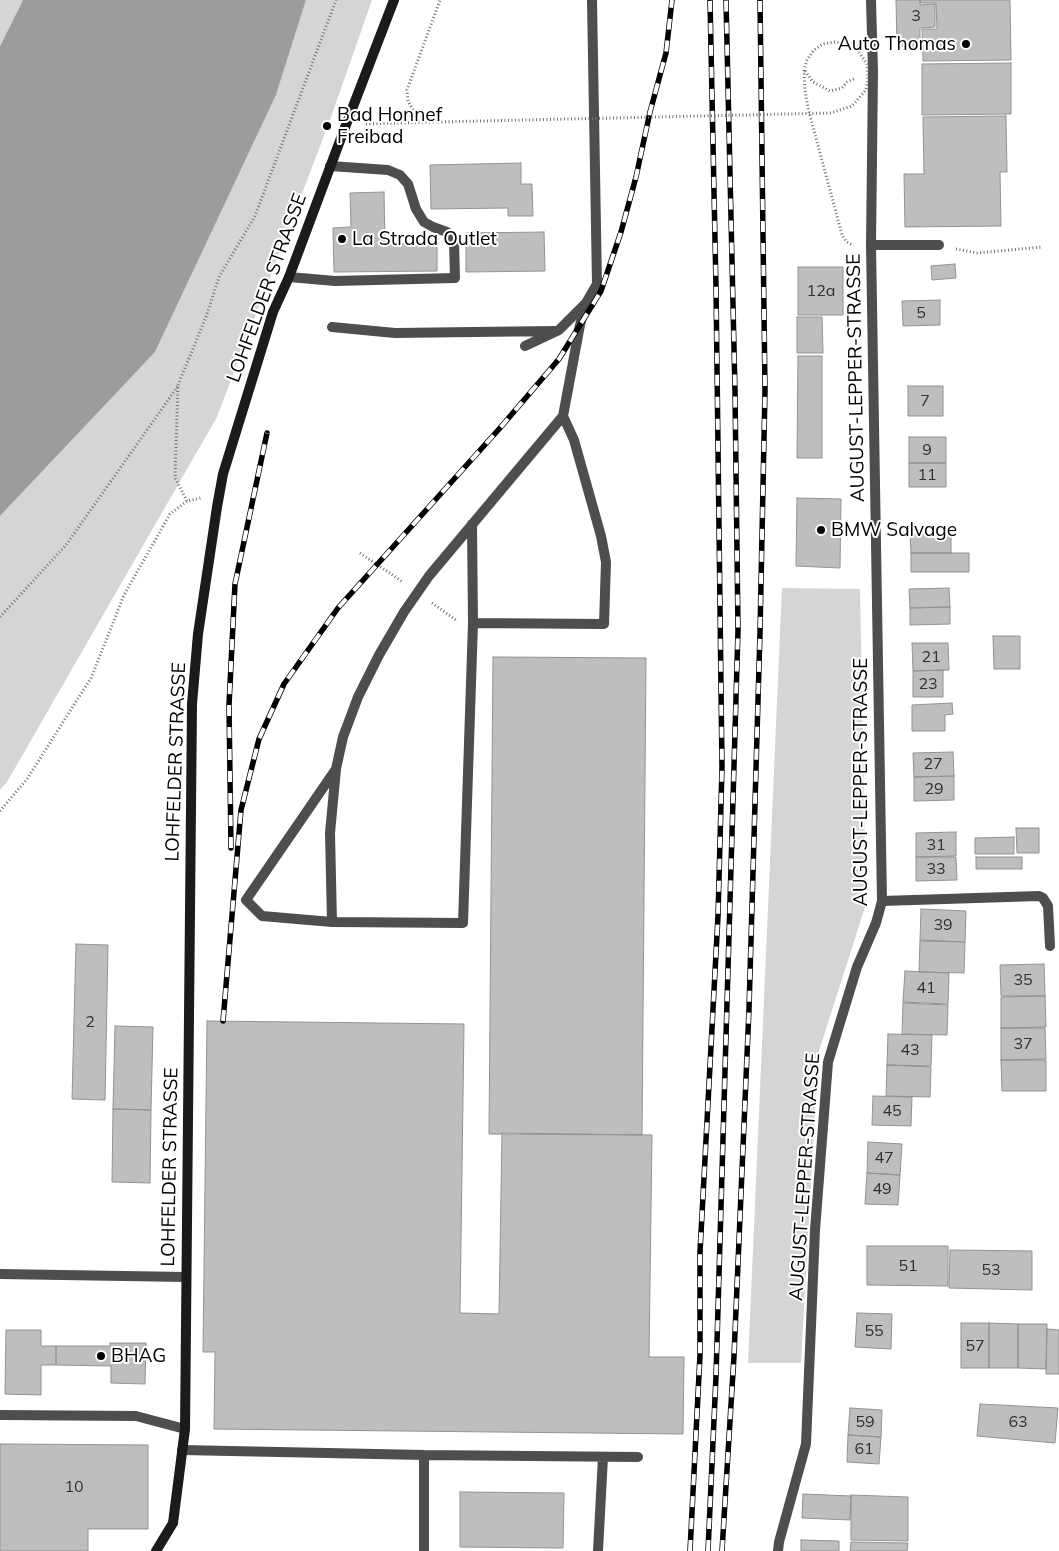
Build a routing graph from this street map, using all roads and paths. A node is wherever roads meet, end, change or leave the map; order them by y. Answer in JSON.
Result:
{"nodes":[{"id":1,"x":336,"y":0,"type":"edge"},
{"id":2,"x":394,"y":0,"type":"edge"},
{"id":3,"x":440,"y":0,"type":"edge"},
{"id":4,"x":592,"y":0,"type":"edge"},
{"id":5,"x":871,"y":0,"type":"edge"},
{"id":6,"x":804,"y":70,"type":"junction"},
{"id":7,"x":846,"y":82,"type":"dead end"},
{"id":8,"x":438,"y":122,"type":"junction"},
{"id":9,"x":346,"y":124,"type":"junction"},
{"id":10,"x":330,"y":166,"type":"junction"},
{"id":11,"x":871,"y":245,"type":"junction"},
{"id":12,"x":939,"y":245,"type":"joint"},
{"id":13,"x":1042,"y":247,"type":"dead end"},
{"id":14,"x":289,"y":277,"type":"junction"},
{"id":15,"x":586,"y":303,"type":"junction"},
{"id":16,"x":332,"y":327,"type":"dead end"},
{"id":17,"x":559,"y":330,"type":"junction"},
{"id":18,"x":525,"y":346,"type":"dead end"},
{"id":19,"x":178,"y":386,"type":"junction"},
{"id":20,"x":563,"y":416,"type":"junction"},
{"id":21,"x":220,"y":493,"type":"junction"},
{"id":22,"x":187,"y":501,"type":"junction"},
{"id":23,"x":472,"y":524,"type":"junction"},
{"id":24,"x":0,"y":617,"type":"edge"},
{"id":25,"x":473,"y":623,"type":"junction"},
{"id":26,"x":336,"y":769,"type":"junction"},
{"id":27,"x":0,"y":811,"type":"edge"},
{"id":28,"x":882,"y":901,"type":"junction"},
{"id":29,"x":332,"y":922,"type":"junction"},
{"id":30,"x":1050,"y":946,"type":"dead end"},
{"id":31,"x":0,"y":1274,"type":"edge"},
{"id":32,"x":186,"y":1277,"type":"junction"},
{"id":33,"x":0,"y":1415,"type":"edge"},
{"id":34,"x":185,"y":1429,"type":"junction"},
{"id":35,"x":182,"y":1450,"type":"junction"},
{"id":36,"x":424,"y":1455,"type":"junction"},
{"id":37,"x":603,"y":1457,"type":"junction"},
{"id":38,"x":638,"y":1457,"type":"dead end"},
{"id":39,"x":156,"y":1551,"type":"edge"},
{"id":40,"x":424,"y":1551,"type":"edge"},
{"id":41,"x":598,"y":1551,"type":"edge"},
{"id":42,"x":778,"y":1551,"type":"edge"}],
"edges":[{"from":1,"to":19,"type":"path"},
{"from":2,"to":9,"type":"street","name":"LOHFELDER STRASSE"},
{"from":3,"to":8,"type":"path"},
{"from":4,"to":15,"type":"street"},
{"from":5,"to":11,"type":"street","name":"AUGUST-LEPPER-STRASSE"},
{"from":6,"to":7,"type":"path"},
{"from":6,"to":8,"type":"path","bridge":true},
{"from":6,"to":11,"type":"path"},
{"from":8,"to":9,"type":"path"},
{"from":9,"to":10,"type":"street","name":"LOHFELDER STRASSE"},
{"from":10,"to":14,"type":"street","name":"LOHFELDER STRASSE"},
{"from":10,"to":14,"type":"street"},
{"from":11,"to":12,"type":"street"},
{"from":11,"to":28,"type":"street","name":"AUGUST-LEPPER-STRASSE"},
{"from":12,"to":13,"type":"path"},
{"from":14,"to":21,"type":"street","name":"LOHFELDER STRASSE"},
{"from":15,"to":17,"type":"street"},
{"from":15,"to":20,"type":"street"},
{"from":16,"to":17,"type":"street"},
{"from":17,"to":18,"type":"street"},
{"from":19,"to":22,"type":"path"},
{"from":19,"to":24,"type":"path"},
{"from":20,"to":23,"type":"street"},
{"from":20,"to":25,"type":"street"},
{"from":21,"to":22,"type":"path"},
{"from":21,"to":32,"type":"street","name":"LOHFELDER STRASSE"},
{"from":22,"to":27,"type":"path"},
{"from":23,"to":25,"type":"street"},
{"from":23,"to":26,"type":"street"},
{"from":25,"to":29,"type":"street"},
{"from":26,"to":29,"type":"street"},
{"from":26,"to":29,"type":"street"},
{"from":28,"to":30,"type":"street"},
{"from":28,"to":42,"type":"street","name":"AUGUST-LEPPER-STRASSE"},
{"from":31,"to":32,"type":"street"},
{"from":32,"to":34,"type":"street","name":"LOHFELDER STRASSE"},
{"from":33,"to":34,"type":"street"},
{"from":34,"to":35,"type":"street","name":"LOHFELDER STRASSE"},
{"from":35,"to":36,"type":"street"},
{"from":35,"to":39,"type":"street","name":"LOHFELDER STRASSE"},
{"from":36,"to":37,"type":"street"},
{"from":36,"to":40,"type":"street"},
{"from":37,"to":38,"type":"street"},
{"from":37,"to":41,"type":"street"}]}
